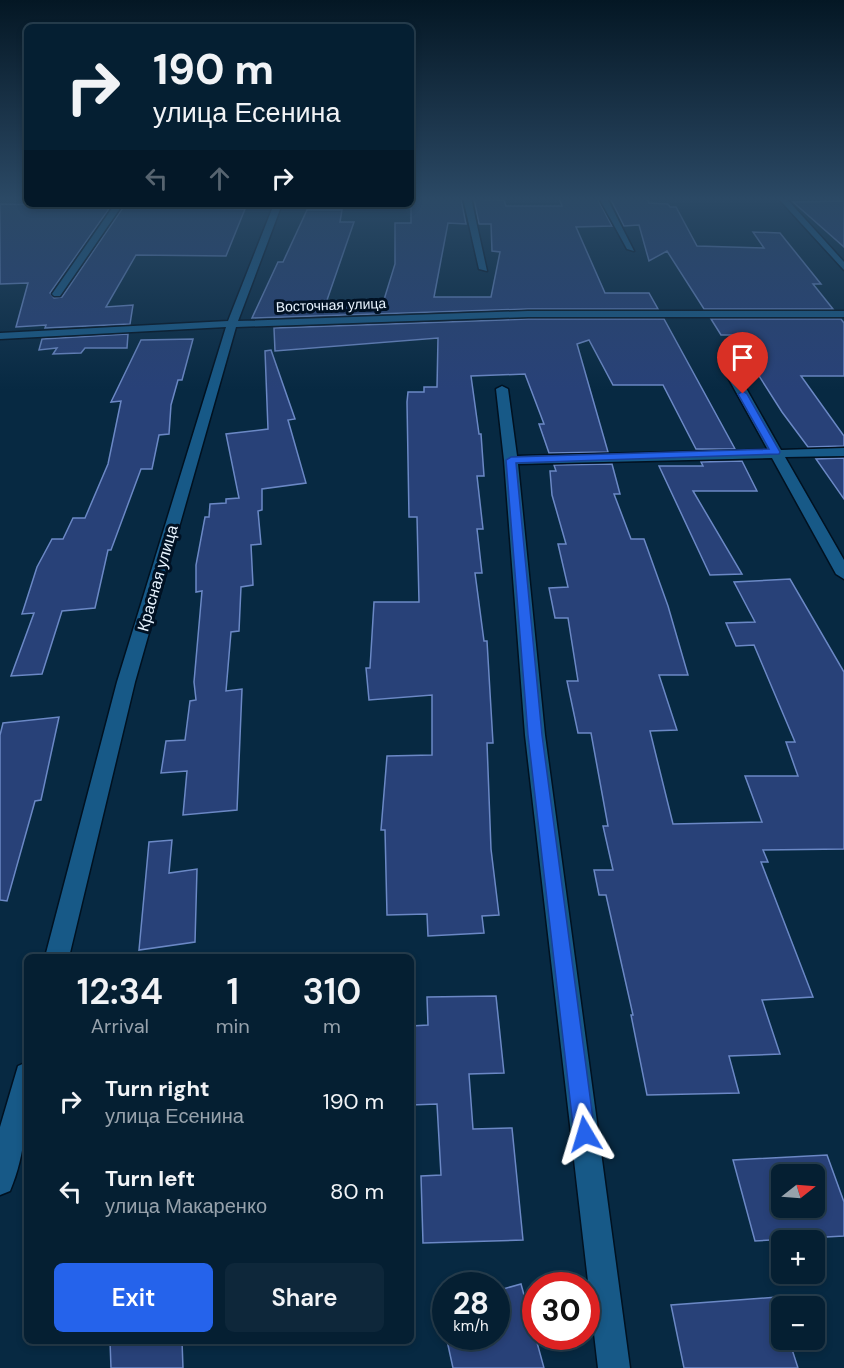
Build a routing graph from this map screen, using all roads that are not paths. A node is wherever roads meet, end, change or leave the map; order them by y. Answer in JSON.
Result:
{"nodes":[{"id":1,"x":79,"y":262,"type":"edge"},
{"id":2,"x":256,"y":262,"type":"edge"},
{"id":3,"x":482,"y":262,"type":"edge"},
{"id":4,"x":484,"y":269,"type":"dead end"},
{"id":5,"x":57,"y":294,"type":"dead end"},
{"id":6,"x":844,"y":314,"type":"edge"},
{"id":7,"x":232,"y":324,"type":"junction"},
{"id":8,"x":0,"y":336,"type":"edge"},
{"id":9,"x":732,"y":374,"type":"dead end"},
{"id":10,"x":502,"y":389,"type":"dead end"},
{"id":11,"x":775,"y":452,"type":"junction"},
{"id":12,"x":844,"y":452,"type":"edge"},
{"id":13,"x":511,"y":460,"type":"junction"},
{"id":14,"x":844,"y":574,"type":"edge"},
{"id":15,"x":58,"y":954,"type":"edge"},
{"id":16,"x":24,"y":1087,"type":"edge"},
{"id":17,"x":0,"y":1181,"type":"edge"},
{"id":18,"x":614,"y":1368,"type":"edge"}],
"edges":[{"from":1,"to":5,"type":"street"},
{"from":2,"to":7,"type":"street","name":"Красная улица"},
{"from":3,"to":4,"type":"street"},
{"from":6,"to":7,"type":"street","name":"Восточная улица"},
{"from":7,"to":8,"type":"street","name":"Восточная улица"},
{"from":7,"to":15,"type":"street","name":"Красная улица"},
{"from":9,"to":11,"type":"street"},
{"from":10,"to":13,"type":"street"},
{"from":11,"to":12,"type":"street"},
{"from":11,"to":13,"type":"street"},
{"from":11,"to":14,"type":"street"},
{"from":13,"to":18,"type":"street"},
{"from":16,"to":17,"type":"street"}]}
